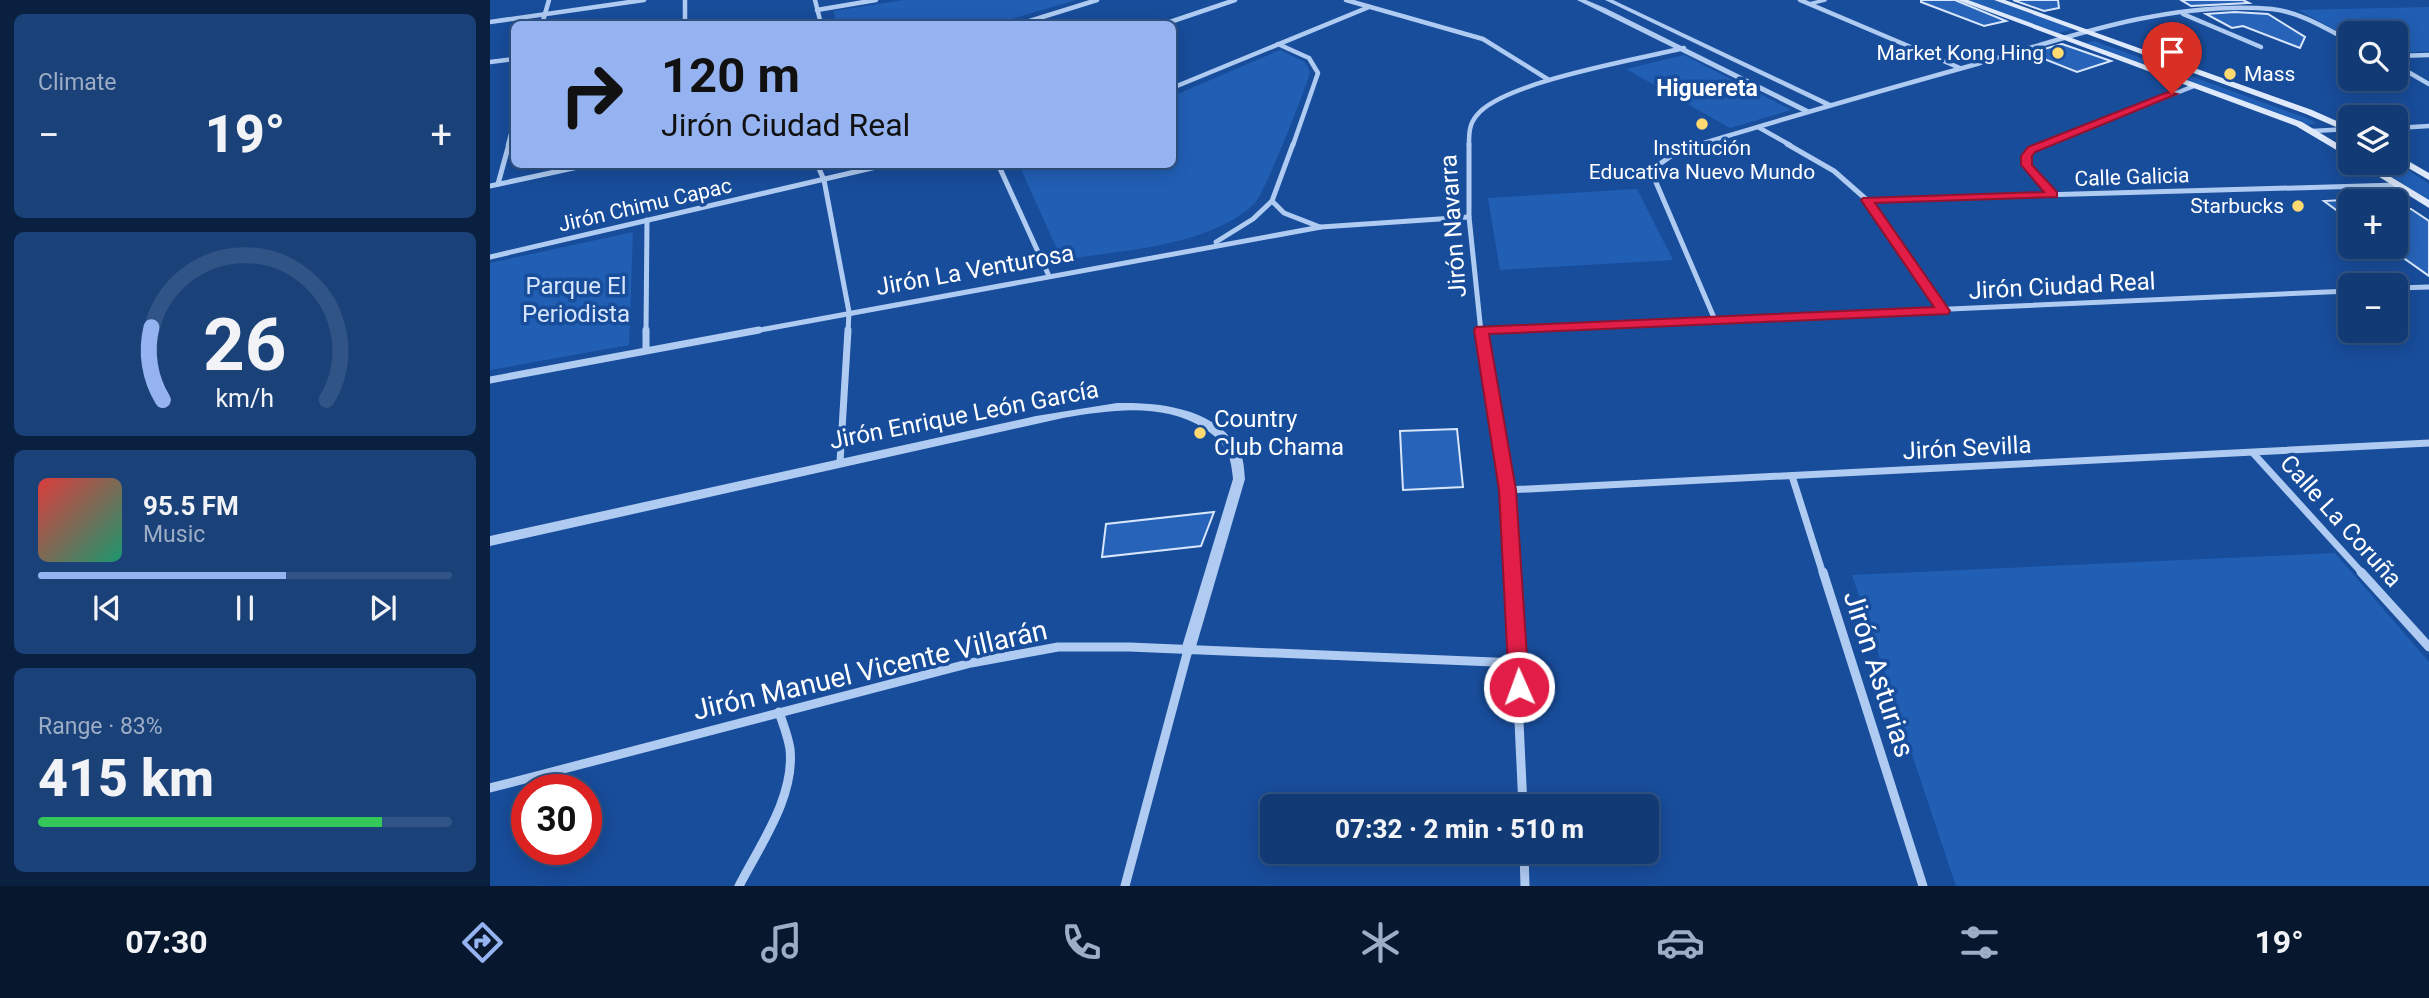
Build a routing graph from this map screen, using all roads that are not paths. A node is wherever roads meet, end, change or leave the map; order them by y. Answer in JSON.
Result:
{"nodes":[{"id":1,"x":548,"y":0,"type":"edge"},
{"id":2,"x":644,"y":0,"type":"edge"},
{"id":3,"x":685,"y":0,"type":"edge"},
{"id":4,"x":816,"y":0,"type":"edge"},
{"id":5,"x":876,"y":0,"type":"edge"},
{"id":6,"x":1097,"y":0,"type":"edge"},
{"id":7,"x":1235,"y":0,"type":"edge"},
{"id":8,"x":1346,"y":0,"type":"edge"},
{"id":9,"x":1580,"y":0,"type":"edge"},
{"id":10,"x":1608,"y":0,"type":"edge"},
{"id":11,"x":1800,"y":0,"type":"edge"},
{"id":12,"x":1825,"y":0,"type":"edge"},
{"id":13,"x":1961,"y":0,"type":"edge"},
{"id":14,"x":1998,"y":0,"type":"edge"},
{"id":15,"x":1809,"y":4,"type":"junction"},
{"id":16,"x":1370,"y":7,"type":"junction"},
{"id":17,"x":817,"y":10,"type":"junction"},
{"id":18,"x":546,"y":14,"type":"junction"},
{"id":19,"x":2182,"y":14,"type":"junction"},
{"id":20,"x":543,"y":21,"type":"edge"},
{"id":21,"x":685,"y":21,"type":"edge"},
{"id":22,"x":820,"y":21,"type":"edge"},
{"id":23,"x":1030,"y":21,"type":"edge"},
{"id":24,"x":1173,"y":21,"type":"edge"},
{"id":25,"x":490,"y":22,"type":"edge"},
{"id":26,"x":2087,"y":32,"type":"junction"},
{"id":27,"x":2338,"y":35,"type":"edge"},
{"id":28,"x":2063,"y":38,"type":"junction"},
{"id":29,"x":1278,"y":44,"type":"junction"},
{"id":30,"x":2261,"y":47,"type":"dead end"},
{"id":31,"x":1684,"y":48,"type":"junction"},
{"id":32,"x":2429,"y":55,"type":"edge"},
{"id":33,"x":2408,"y":56,"type":"edge"},
{"id":34,"x":511,"y":59,"type":"edge"},
{"id":35,"x":490,"y":62,"type":"edge"},
{"id":36,"x":1960,"y":68,"type":"junction"},
{"id":37,"x":2408,"y":72,"type":"edge"},
{"id":38,"x":1549,"y":80,"type":"junction"},
{"id":39,"x":2429,"y":84,"type":"edge"},
{"id":40,"x":1176,"y":86,"type":"edge"},
{"id":41,"x":2194,"y":86,"type":"junction"},
{"id":42,"x":1831,"y":105,"type":"junction"},
{"id":43,"x":1810,"y":111,"type":"junction"},
{"id":44,"x":2338,"y":125,"type":"edge"},
{"id":45,"x":2429,"y":126,"type":"edge"},
{"id":46,"x":1758,"y":127,"type":"junction"},
{"id":47,"x":2408,"y":127,"type":"edge"},
{"id":48,"x":2338,"y":130,"type":"edge"},
{"id":49,"x":2312,"y":131,"type":"junction"},
{"id":50,"x":511,"y":134,"type":"edge"},
{"id":51,"x":2338,"y":147,"type":"edge"},
{"id":52,"x":2408,"y":164,"type":"edge"},
{"id":53,"x":573,"y":168,"type":"edge"},
{"id":54,"x":819,"y":168,"type":"edge"},
{"id":55,"x":874,"y":168,"type":"edge"},
{"id":56,"x":1000,"y":168,"type":"edge"},
{"id":57,"x":2381,"y":175,"type":"edge"},
{"id":58,"x":2429,"y":177,"type":"edge"},
{"id":59,"x":824,"y":180,"type":"junction"},
{"id":60,"x":498,"y":184,"type":"junction"},
{"id":61,"x":2397,"y":185,"type":"junction"},
{"id":62,"x":490,"y":186,"type":"edge"},
{"id":63,"x":2053,"y":195,"type":"junction"},
{"id":64,"x":1867,"y":200,"type":"junction"},
{"id":65,"x":1272,"y":201,"type":"junction"},
{"id":66,"x":2429,"y":205,"type":"edge"},
{"id":67,"x":1469,"y":217,"type":"junction"},
{"id":68,"x":647,"y":220,"type":"junction"},
{"id":69,"x":1321,"y":227,"type":"junction"},
{"id":70,"x":1207,"y":247,"type":"junction"},
{"id":71,"x":490,"y":257,"type":"edge"},
{"id":72,"x":1049,"y":276,"type":"junction"},
{"id":73,"x":2429,"y":287,"type":"edge"},
{"id":74,"x":2408,"y":288,"type":"edge"},
{"id":75,"x":2338,"y":292,"type":"edge"},
{"id":76,"x":1943,"y":311,"type":"junction"},
{"id":77,"x":849,"y":312,"type":"junction"},
{"id":78,"x":1715,"y":320,"type":"junction"},
{"id":79,"x":1481,"y":330,"type":"junction"},
{"id":80,"x":646,"y":350,"type":"junction"},
{"id":81,"x":490,"y":380,"type":"edge"},
{"id":82,"x":2429,"y":443,"type":"edge"},
{"id":83,"x":2253,"y":453,"type":"junction"},
{"id":84,"x":840,"y":462,"type":"junction"},
{"id":85,"x":1792,"y":476,"type":"junction"},
{"id":86,"x":1507,"y":490,"type":"junction"},
{"id":87,"x":490,"y":541,"type":"edge"},
{"id":88,"x":2429,"y":646,"type":"edge"},
{"id":89,"x":1188,"y":650,"type":"junction"},
{"id":90,"x":1518,"y":663,"type":"junction"},
{"id":91,"x":779,"y":712,"type":"junction"},
{"id":92,"x":490,"y":788,"type":"edge"},
{"id":93,"x":1523,"y":794,"type":"edge"},
{"id":94,"x":1524,"y":864,"type":"edge"},
{"id":95,"x":739,"y":886,"type":"edge"},
{"id":96,"x":1125,"y":886,"type":"edge"},
{"id":97,"x":1525,"y":886,"type":"edge"},
{"id":98,"x":1923,"y":886,"type":"edge"}],
"edges":[{"from":1,"to":18,"type":"street"},
{"from":2,"to":18,"type":"street"},
{"from":3,"to":21,"type":"street"},
{"from":4,"to":17,"type":"street"},
{"from":5,"to":17,"type":"street"},
{"from":6,"to":23,"type":"street"},
{"from":7,"to":24,"type":"street"},
{"from":8,"to":16,"type":"street"},
{"from":9,"to":31,"type":"street"},
{"from":10,"to":42,"type":"street"},
{"from":11,"to":15,"type":"street"},
{"from":12,"to":15,"type":"street"},
{"from":13,"to":28,"type":"main road"},
{"from":14,"to":26,"type":"main road"},
{"from":15,"to":36,"type":"street"},
{"from":16,"to":29,"type":"street"},
{"from":16,"to":38,"type":"street"},
{"from":17,"to":22,"type":"street"},
{"from":18,"to":20,"type":"street"},
{"from":18,"to":25,"type":"street"},
{"from":19,"to":26,"type":"street"},
{"from":19,"to":27,"type":"street"},
{"from":19,"to":30,"type":"street"},
{"from":26,"to":28,"type":"street"},
{"from":26,"to":44,"type":"main road"},
{"from":28,"to":36,"type":"street"},
{"from":28,"to":41,"type":"main road"},
{"from":29,"to":40,"type":"street"},
{"from":29,"to":65,"type":"street"},
{"from":31,"to":38,"type":"street","name":"Jirón Navarra"},
{"from":31,"to":43,"type":"street"},
{"from":32,"to":33,"type":"street"},
{"from":34,"to":35,"type":"street"},
{"from":36,"to":42,"type":"street"},
{"from":37,"to":39,"type":"street"},
{"from":38,"to":67,"type":"street","name":"Jirón Navarra"},
{"from":41,"to":49,"type":"main road"},
{"from":41,"to":63,"type":"street"},
{"from":42,"to":43,"type":"street"},
{"from":43,"to":46,"type":"street"},
{"from":45,"to":47,"type":"street"},
{"from":46,"to":64,"type":"street"},
{"from":46,"to":78,"type":"street"},
{"from":48,"to":49,"type":"street"},
{"from":49,"to":51,"type":"main road"},
{"from":50,"to":60,"type":"street"},
{"from":52,"to":58,"type":"main road"},
{"from":53,"to":60,"type":"street"},
{"from":54,"to":59,"type":"street"},
{"from":55,"to":59,"type":"street","name":"Jirón Chimu Capac"},
{"from":56,"to":72,"type":"street"},
{"from":57,"to":61,"type":"main road"},
{"from":59,"to":68,"type":"street","name":"Jirón Chimu Capac"},
{"from":59,"to":77,"type":"street"},
{"from":60,"to":62,"type":"street"},
{"from":61,"to":63,"type":"street","name":"Calle Galicia"},
{"from":61,"to":66,"type":"main road"},
{"from":63,"to":64,"type":"street","name":"Calle Galicia"},
{"from":64,"to":76,"type":"street"},
{"from":65,"to":69,"type":"street"},
{"from":65,"to":70,"type":"street"},
{"from":67,"to":69,"type":"street","name":"Jirón La Venturosa"},
{"from":67,"to":79,"type":"street","name":"Jirón Navarra"},
{"from":68,"to":71,"type":"street","name":"Jirón Chimu Capac"},
{"from":68,"to":80,"type":"street"},
{"from":69,"to":70,"type":"street","name":"Jirón La Venturosa"},
{"from":70,"to":72,"type":"street","name":"Jirón La Venturosa"},
{"from":72,"to":77,"type":"street","name":"Jirón La Venturosa"},
{"from":73,"to":74,"type":"street"},
{"from":75,"to":76,"type":"street","name":"Jirón Ciudad Real"},
{"from":76,"to":78,"type":"street","name":"Jirón Ciudad Real"},
{"from":77,"to":80,"type":"street","name":"Jirón La Venturosa"},
{"from":77,"to":84,"type":"street"},
{"from":78,"to":79,"type":"street","name":"Jirón Ciudad Real"},
{"from":79,"to":86,"type":"street","name":"Jirón Navarra"},
{"from":80,"to":81,"type":"street","name":"Jirón La Venturosa"},
{"from":82,"to":83,"type":"street","name":"Jirón Sevilla"},
{"from":83,"to":85,"type":"street","name":"Jirón Sevilla"},
{"from":83,"to":88,"type":"street","name":"Calle La Coruña"},
{"from":84,"to":87,"type":"street","name":"Jirón Enrique León García"},
{"from":84,"to":89,"type":"street","name":"Jirón Enrique León García"},
{"from":85,"to":86,"type":"street","name":"Jirón Sevilla"},
{"from":85,"to":98,"type":"street","name":"Jirón Asturias"},
{"from":86,"to":90,"type":"street","name":"Jirón Navarra"},
{"from":89,"to":90,"type":"street","name":"Jirón Manuel Vicente Villarán"},
{"from":89,"to":91,"type":"street","name":"Jirón Manuel Vicente Villarán"},
{"from":89,"to":96,"type":"street"},
{"from":90,"to":93,"type":"street","name":"Jirón Navarra"},
{"from":91,"to":92,"type":"street","name":"Jirón Manuel Vicente Villarán"},
{"from":91,"to":95,"type":"street"},
{"from":94,"to":97,"type":"street"}]}
